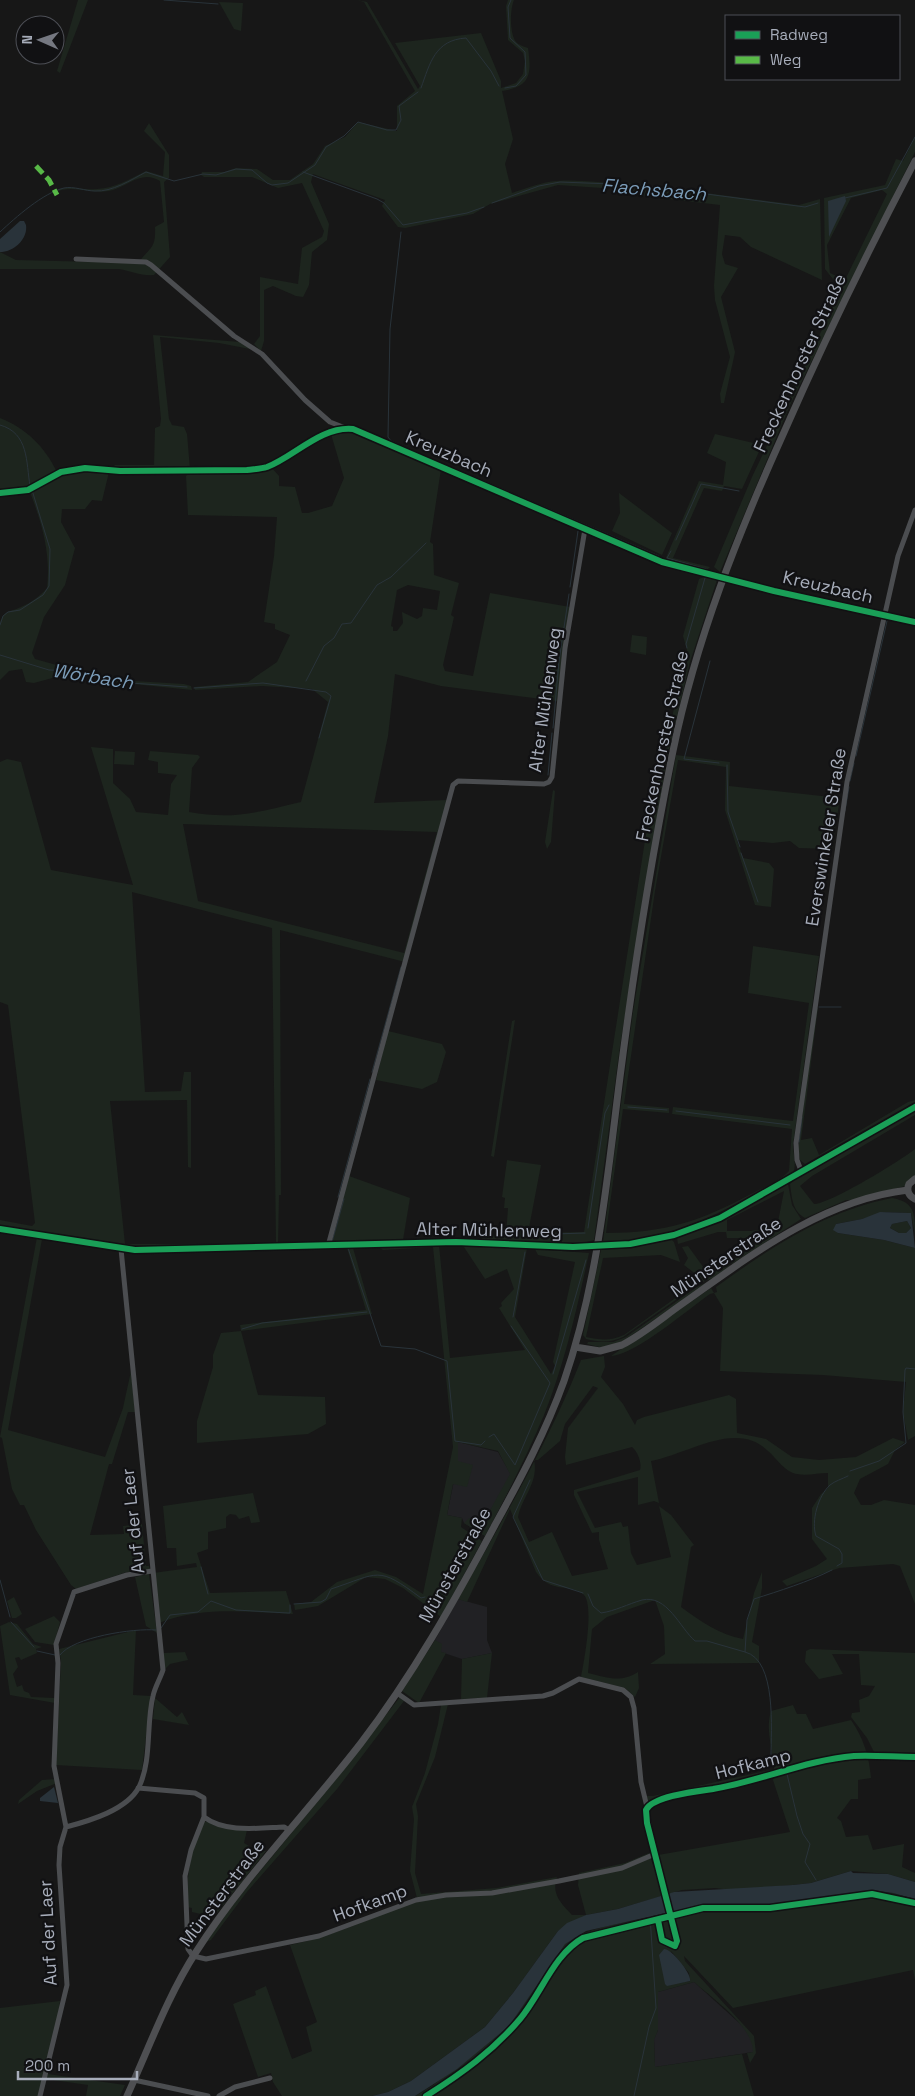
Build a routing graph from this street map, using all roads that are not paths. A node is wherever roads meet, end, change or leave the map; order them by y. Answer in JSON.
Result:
{"nodes":[{"id":1,"x":915,"y":161,"type":"edge"},
{"id":2,"x":76,"y":259,"type":"dead end"},
{"id":3,"x":330,"y":422,"type":"junction"},
{"id":4,"x":353,"y":429,"type":"junction"},
{"id":5,"x":330,"y":432,"type":"junction"},
{"id":6,"x":0,"y":493,"type":"edge"},
{"id":7,"x":915,"y":510,"type":"edge"},
{"id":8,"x":585,"y":529,"type":"junction"},
{"id":9,"x":884,"y":615,"type":"junction"},
{"id":10,"x":915,"y":622,"type":"edge"},
{"id":11,"x":915,"y":1107,"type":"edge"},
{"id":12,"x":802,"y":1173,"type":"junction"},
{"id":13,"x":915,"y":1179,"type":"edge"},
{"id":14,"x":908,"y":1190,"type":"junction"},
{"id":15,"x":915,"y":1199,"type":"edge"},
{"id":16,"x":0,"y":1229,"type":"edge"},
{"id":17,"x":328,"y":1246,"type":"junction"},
{"id":18,"x":120,"y":1250,"type":"junction"},
{"id":19,"x":574,"y":1346,"type":"junction"},
{"id":20,"x":152,"y":1571,"type":"junction"},
{"id":21,"x":397,"y":1693,"type":"junction"},
{"id":22,"x":915,"y":1757,"type":"edge"},
{"id":23,"x":138,"y":1788,"type":"junction"},
{"id":24,"x":647,"y":1807,"type":"junction"},
{"id":25,"x":204,"y":1817,"type":"junction"},
{"id":26,"x":66,"y":1828,"type":"junction"},
{"id":27,"x":289,"y":1830,"type":"junction"},
{"id":28,"x":193,"y":1956,"type":"junction"},
{"id":29,"x":270,"y":2078,"type":"dead end"},
{"id":30,"x":134,"y":2080,"type":"junction"},
{"id":31,"x":40,"y":2096,"type":"edge"},
{"id":32,"x":127,"y":2096,"type":"edge"},
{"id":33,"x":208,"y":2096,"type":"edge"},
{"id":34,"x":219,"y":2096,"type":"edge"}],
"edges":[{"from":1,"to":19,"type":"main road","name":"Freckenhorster Straße"},
{"from":2,"to":3,"type":"street","name":"Kreuzbach"},
{"from":3,"to":4,"type":"street","name":"Kreuzbach"},
{"from":3,"to":5,"type":"street"},
{"from":4,"to":5,"type":"street"},
{"from":4,"to":8,"type":"street","name":"Kreuzbach"},
{"from":5,"to":6,"type":"street"},
{"from":7,"to":9,"type":"street","name":"Everswinkeler Straße"},
{"from":8,"to":9,"type":"street","name":"Kreuzbach"},
{"from":8,"to":17,"type":"street","name":"Alter Mühlenweg"},
{"from":9,"to":10,"type":"street","name":"Kreuzbach"},
{"from":9,"to":12,"type":"street","name":"Everswinkeler Straße"},
{"from":11,"to":12,"type":"street","name":"Alter Mühlenweg"},
{"from":12,"to":17,"type":"street","name":"Alter Mühlenweg"},
{"from":13,"to":14,"type":"main road"},
{"from":14,"to":15,"type":"main road"},
{"from":14,"to":19,"type":"main road","name":"Münsterstraße"},
{"from":16,"to":18,"type":"street","name":"Alter Mühlenweg"},
{"from":17,"to":18,"type":"street","name":"Alter Mühlenweg"},
{"from":18,"to":20,"type":"street","name":"Auf der Laer"},
{"from":19,"to":21,"type":"main road","name":"Münsterstraße"},
{"from":20,"to":23,"type":"street","name":"Auf der Laer"},
{"from":20,"to":26,"type":"street","name":"Auf der Laer"},
{"from":21,"to":24,"type":"street","name":"Hofkamp"},
{"from":21,"to":27,"type":"main road","name":"Münsterstraße"},
{"from":22,"to":24,"type":"street","name":"Hofkamp"},
{"from":23,"to":25,"type":"street"},
{"from":23,"to":26,"type":"street","name":"Auf der Laer"},
{"from":24,"to":28,"type":"street","name":"Hofkamp"},
{"from":25,"to":27,"type":"street"},
{"from":25,"to":28,"type":"street"},
{"from":26,"to":31,"type":"street","name":"Auf der Laer"},
{"from":27,"to":28,"type":"main road","name":"Münsterstraße"},
{"from":28,"to":30,"type":"main road","name":"Münsterstraße"},
{"from":29,"to":34,"type":"street"},
{"from":30,"to":32,"type":"main road","name":"Münsterstraße"},
{"from":30,"to":33,"type":"street"}]}
